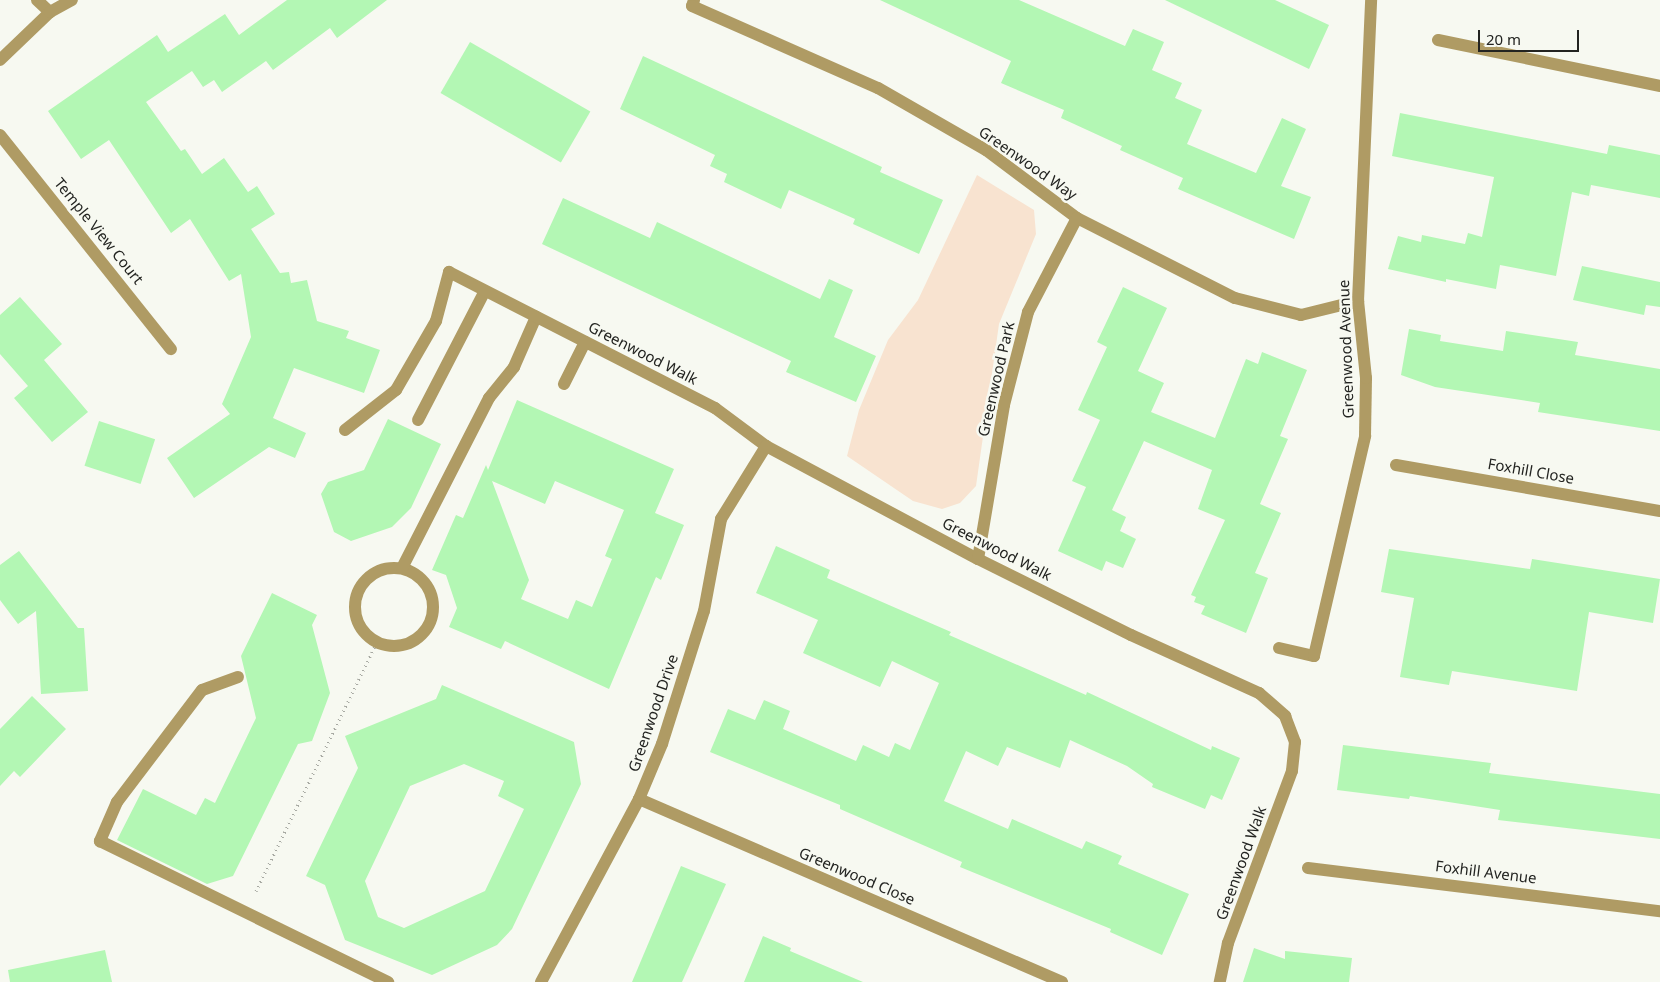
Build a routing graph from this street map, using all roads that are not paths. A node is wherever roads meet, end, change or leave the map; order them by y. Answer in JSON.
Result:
{"nodes":[{"id":1,"x":37,"y":0,"type":"edge"},
{"id":2,"x":72,"y":0,"type":"edge"},
{"id":3,"x":694,"y":0,"type":"edge"},
{"id":4,"x":1371,"y":0,"type":"edge"},
{"id":5,"x":50,"y":12,"type":"junction"},
{"id":6,"x":1438,"y":40,"type":"dead end"},
{"id":7,"x":0,"y":60,"type":"edge"},
{"id":8,"x":1660,"y":86,"type":"edge"},
{"id":9,"x":0,"y":135,"type":"edge"},
{"id":10,"x":1077,"y":218,"type":"junction"},
{"id":11,"x":485,"y":291,"type":"junction"},
{"id":12,"x":1358,"y":301,"type":"junction"},
{"id":13,"x":536,"y":317,"type":"junction"},
{"id":14,"x":585,"y":342,"type":"junction"},
{"id":15,"x":171,"y":349,"type":"dead end"},
{"id":16,"x":564,"y":384,"type":"dead end"},
{"id":17,"x":418,"y":420,"type":"dead end"},
{"id":18,"x":346,"y":430,"type":"dead end"},
{"id":19,"x":766,"y":446,"type":"junction"},
{"id":20,"x":1396,"y":465,"type":"dead end"},
{"id":21,"x":1660,"y":511,"type":"edge"},
{"id":22,"x":978,"y":559,"type":"junction"},
{"id":23,"x":402,"y":568,"type":"junction"},
{"id":24,"x":1279,"y":648,"type":"dead end"},
{"id":25,"x":238,"y":677,"type":"dead end"},
{"id":26,"x":639,"y":799,"type":"junction"},
{"id":27,"x":1308,"y":868,"type":"dead end"},
{"id":28,"x":1660,"y":911,"type":"edge"},
{"id":29,"x":388,"y":982,"type":"edge"},
{"id":30,"x":541,"y":982,"type":"edge"},
{"id":31,"x":1062,"y":982,"type":"edge"},
{"id":32,"x":1220,"y":982,"type":"edge"}],
"edges":[{"from":1,"to":5,"type":"street"},
{"from":2,"to":5,"type":"street"},
{"from":3,"to":10,"type":"street","name":"Greenwood Way"},
{"from":4,"to":12,"type":"street","name":"Greenwood Avenue"},
{"from":5,"to":7,"type":"street"},
{"from":6,"to":8,"type":"street"},
{"from":9,"to":15,"type":"street","name":"Temple View Court"},
{"from":10,"to":12,"type":"street","name":"Greenwood Way"},
{"from":10,"to":22,"type":"street","name":"Greenwood Park"},
{"from":11,"to":13,"type":"street","name":"Greenwood Walk"},
{"from":11,"to":17,"type":"street"},
{"from":11,"to":18,"type":"street","name":"Greenwood Walk"},
{"from":12,"to":24,"type":"street","name":"Greenwood Avenue"},
{"from":13,"to":14,"type":"street","name":"Greenwood Walk"},
{"from":13,"to":23,"type":"street"},
{"from":14,"to":16,"type":"street"},
{"from":14,"to":19,"type":"street","name":"Greenwood Walk"},
{"from":19,"to":22,"type":"street","name":"Greenwood Walk"},
{"from":19,"to":26,"type":"street","name":"Greenwood Drive"},
{"from":20,"to":21,"type":"street","name":"Foxhill Close"},
{"from":22,"to":32,"type":"street","name":"Greenwood Walk"},
{"from":23,"to":23,"type":"street"},
{"from":25,"to":29,"type":"street"},
{"from":26,"to":30,"type":"street","name":"Greenwood Drive"},
{"from":26,"to":31,"type":"street","name":"Greenwood Close"},
{"from":27,"to":28,"type":"street","name":"Foxhill Avenue"}]}
